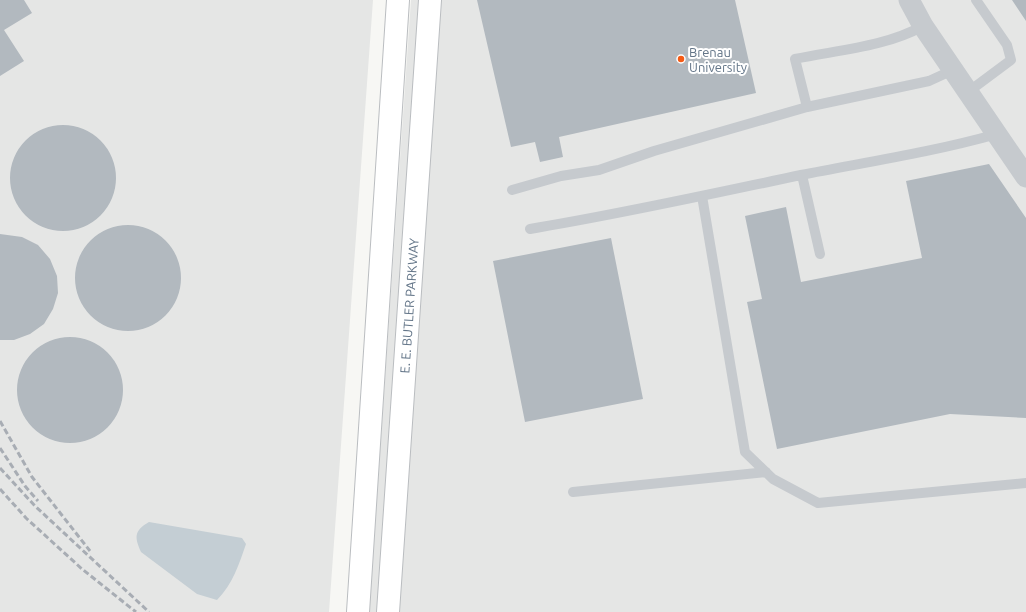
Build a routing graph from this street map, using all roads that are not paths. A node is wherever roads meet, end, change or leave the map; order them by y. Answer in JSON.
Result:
{"nodes":[{"id":1,"x":398,"y":0,"type":"edge"},
{"id":2,"x":430,"y":0,"type":"edge"},
{"id":3,"x":909,"y":0,"type":"edge"},
{"id":4,"x":976,"y":0,"type":"edge"},
{"id":5,"x":923,"y":26,"type":"junction"},
{"id":6,"x":953,"y":70,"type":"junction"},
{"id":7,"x":968,"y":92,"type":"junction"},
{"id":8,"x":807,"y":107,"type":"junction"},
{"id":9,"x":997,"y":134,"type":"junction"},
{"id":10,"x":802,"y":175,"type":"junction"},
{"id":11,"x":1026,"y":178,"type":"edge"},
{"id":12,"x":512,"y":190,"type":"dead end"},
{"id":13,"x":702,"y":196,"type":"junction"},
{"id":14,"x":530,"y":229,"type":"dead end"},
{"id":15,"x":820,"y":254,"type":"dead end"},
{"id":16,"x":766,"y":472,"type":"junction"},
{"id":17,"x":1026,"y":483,"type":"edge"},
{"id":18,"x":573,"y":492,"type":"dead end"},
{"id":19,"x":358,"y":612,"type":"edge"},
{"id":20,"x":388,"y":612,"type":"edge"}],
"edges":[{"from":1,"to":19,"type":"highway"},
{"from":2,"to":20,"type":"highway","name":"E. E. BUTLER PARKWAY"},
{"from":3,"to":5,"type":"street"},
{"from":4,"to":7,"type":"lane"},
{"from":5,"to":6,"type":"street"},
{"from":5,"to":8,"type":"lane"},
{"from":6,"to":7,"type":"street"},
{"from":6,"to":8,"type":"lane"},
{"from":7,"to":9,"type":"street"},
{"from":8,"to":12,"type":"lane"},
{"from":9,"to":10,"type":"lane"},
{"from":9,"to":11,"type":"street"},
{"from":10,"to":13,"type":"lane"},
{"from":10,"to":15,"type":"lane"},
{"from":13,"to":14,"type":"lane"},
{"from":13,"to":16,"type":"lane"},
{"from":16,"to":17,"type":"lane"},
{"from":16,"to":18,"type":"lane"}]}
